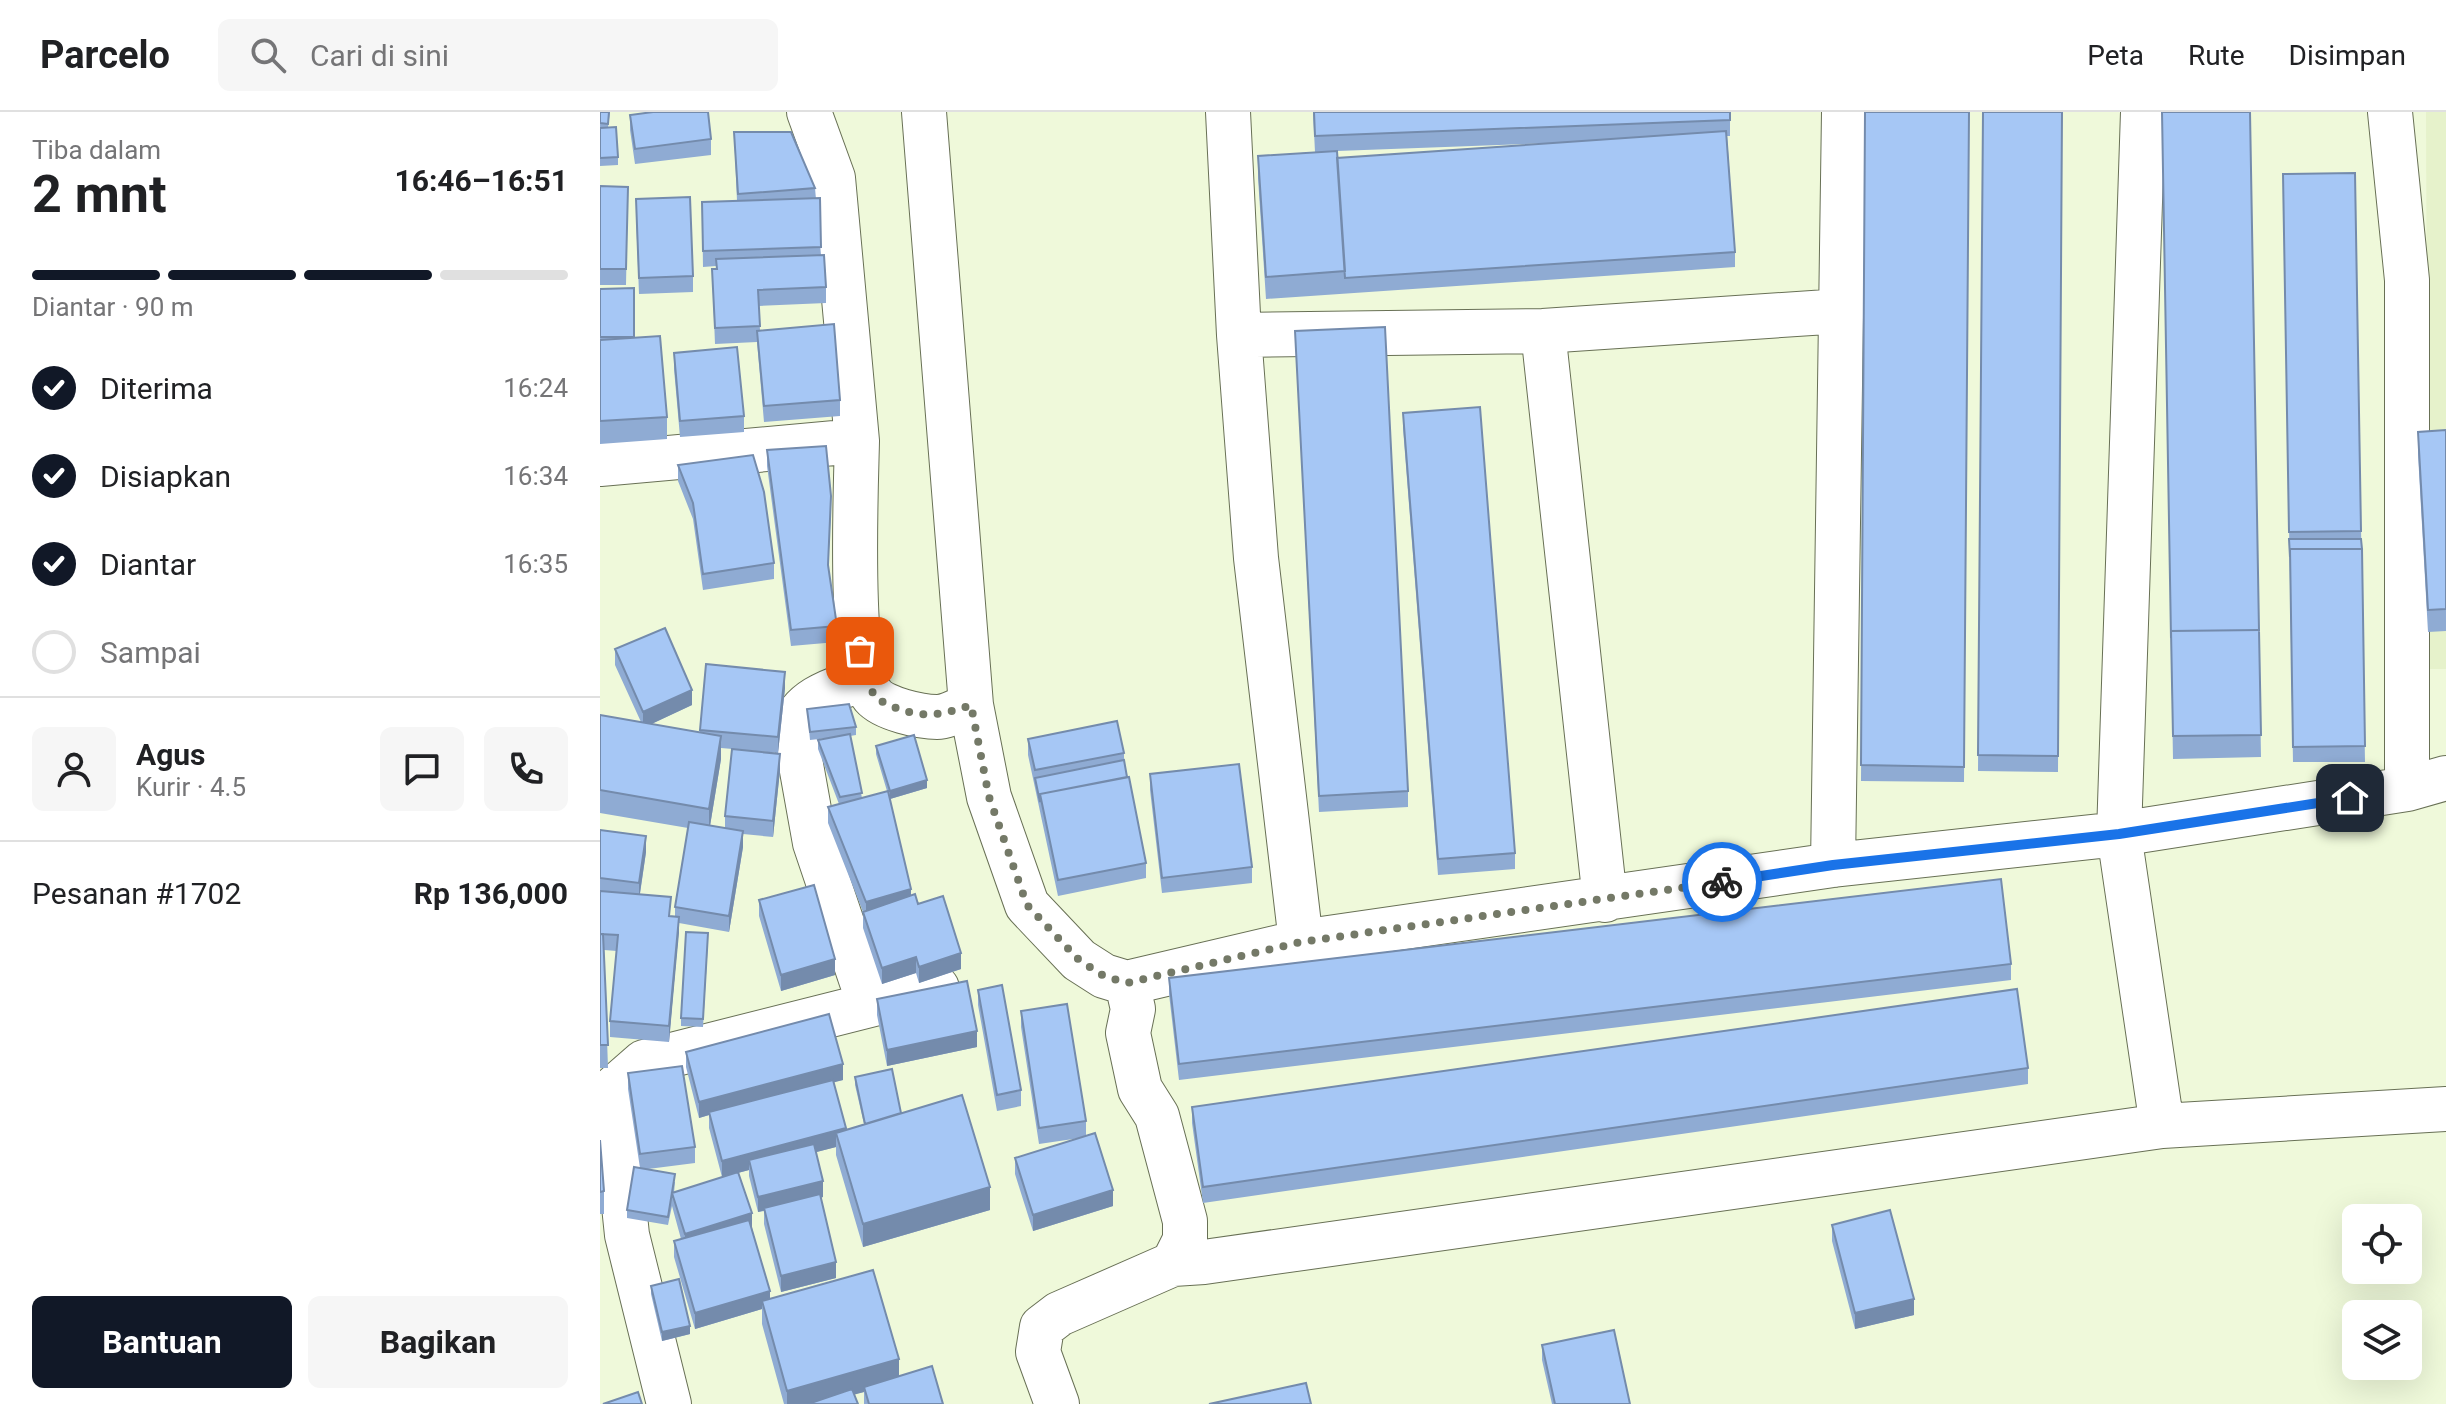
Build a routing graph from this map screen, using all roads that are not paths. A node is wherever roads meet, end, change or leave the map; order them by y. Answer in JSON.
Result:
{"nodes":[{"id":1,"x":809,"y":112,"type":"edge"},
{"id":2,"x":924,"y":112,"type":"edge"},
{"id":3,"x":1228,"y":112,"type":"edge"},
{"id":4,"x":1844,"y":112,"type":"edge"},
{"id":5,"x":2143,"y":112,"type":"edge"},
{"id":6,"x":2390,"y":112,"type":"edge"},
{"id":7,"x":1842,"y":311,"type":"junction"},
{"id":8,"x":1543,"y":331,"type":"junction"},
{"id":9,"x":1239,"y":335,"type":"junction"},
{"id":10,"x":857,"y":441,"type":"junction"},
{"id":11,"x":600,"y":464,"type":"edge"},
{"id":12,"x":865,"y":678,"type":"junction"},
{"id":13,"x":971,"y":705,"type":"junction"},
{"id":14,"x":2427,"y":783,"type":"edge"},
{"id":15,"x":2119,"y":834,"type":"junction"},
{"id":16,"x":1833,"y":865,"type":"junction"},
{"id":17,"x":1605,"y":900,"type":"junction"},
{"id":18,"x":1301,"y":942,"type":"junction"},
{"id":19,"x":957,"y":985,"type":"edge"},
{"id":20,"x":1130,"y":996,"type":"junction"},
{"id":21,"x":869,"y":1003,"type":"junction"},
{"id":22,"x":606,"y":1089,"type":"edge"},
{"id":23,"x":2446,"y":1109,"type":"edge"},
{"id":24,"x":2162,"y":1126,"type":"junction"},
{"id":25,"x":1173,"y":1264,"type":"junction"},
{"id":26,"x":669,"y":1404,"type":"edge"},
{"id":27,"x":1057,"y":1404,"type":"edge"}],
"edges":[{"from":1,"to":10,"type":"street"},
{"from":2,"to":13,"type":"street"},
{"from":3,"to":9,"type":"street"},
{"from":4,"to":7,"type":"street"},
{"from":5,"to":15,"type":"street"},
{"from":6,"to":14,"type":"street"},
{"from":7,"to":8,"type":"street"},
{"from":7,"to":16,"type":"street"},
{"from":8,"to":9,"type":"street"},
{"from":8,"to":17,"type":"street"},
{"from":9,"to":18,"type":"street"},
{"from":10,"to":11,"type":"street"},
{"from":10,"to":12,"type":"street"},
{"from":12,"to":13,"type":"street"},
{"from":12,"to":21,"type":"street"},
{"from":13,"to":20,"type":"street"},
{"from":14,"to":15,"type":"street"},
{"from":15,"to":16,"type":"street"},
{"from":15,"to":24,"type":"street"},
{"from":16,"to":17,"type":"street"},
{"from":17,"to":18,"type":"street"},
{"from":18,"to":20,"type":"street"},
{"from":19,"to":21,"type":"street"},
{"from":20,"to":25,"type":"street"},
{"from":21,"to":22,"type":"street"},
{"from":22,"to":26,"type":"street"},
{"from":23,"to":24,"type":"street"},
{"from":24,"to":25,"type":"street"},
{"from":25,"to":27,"type":"street"}]}
